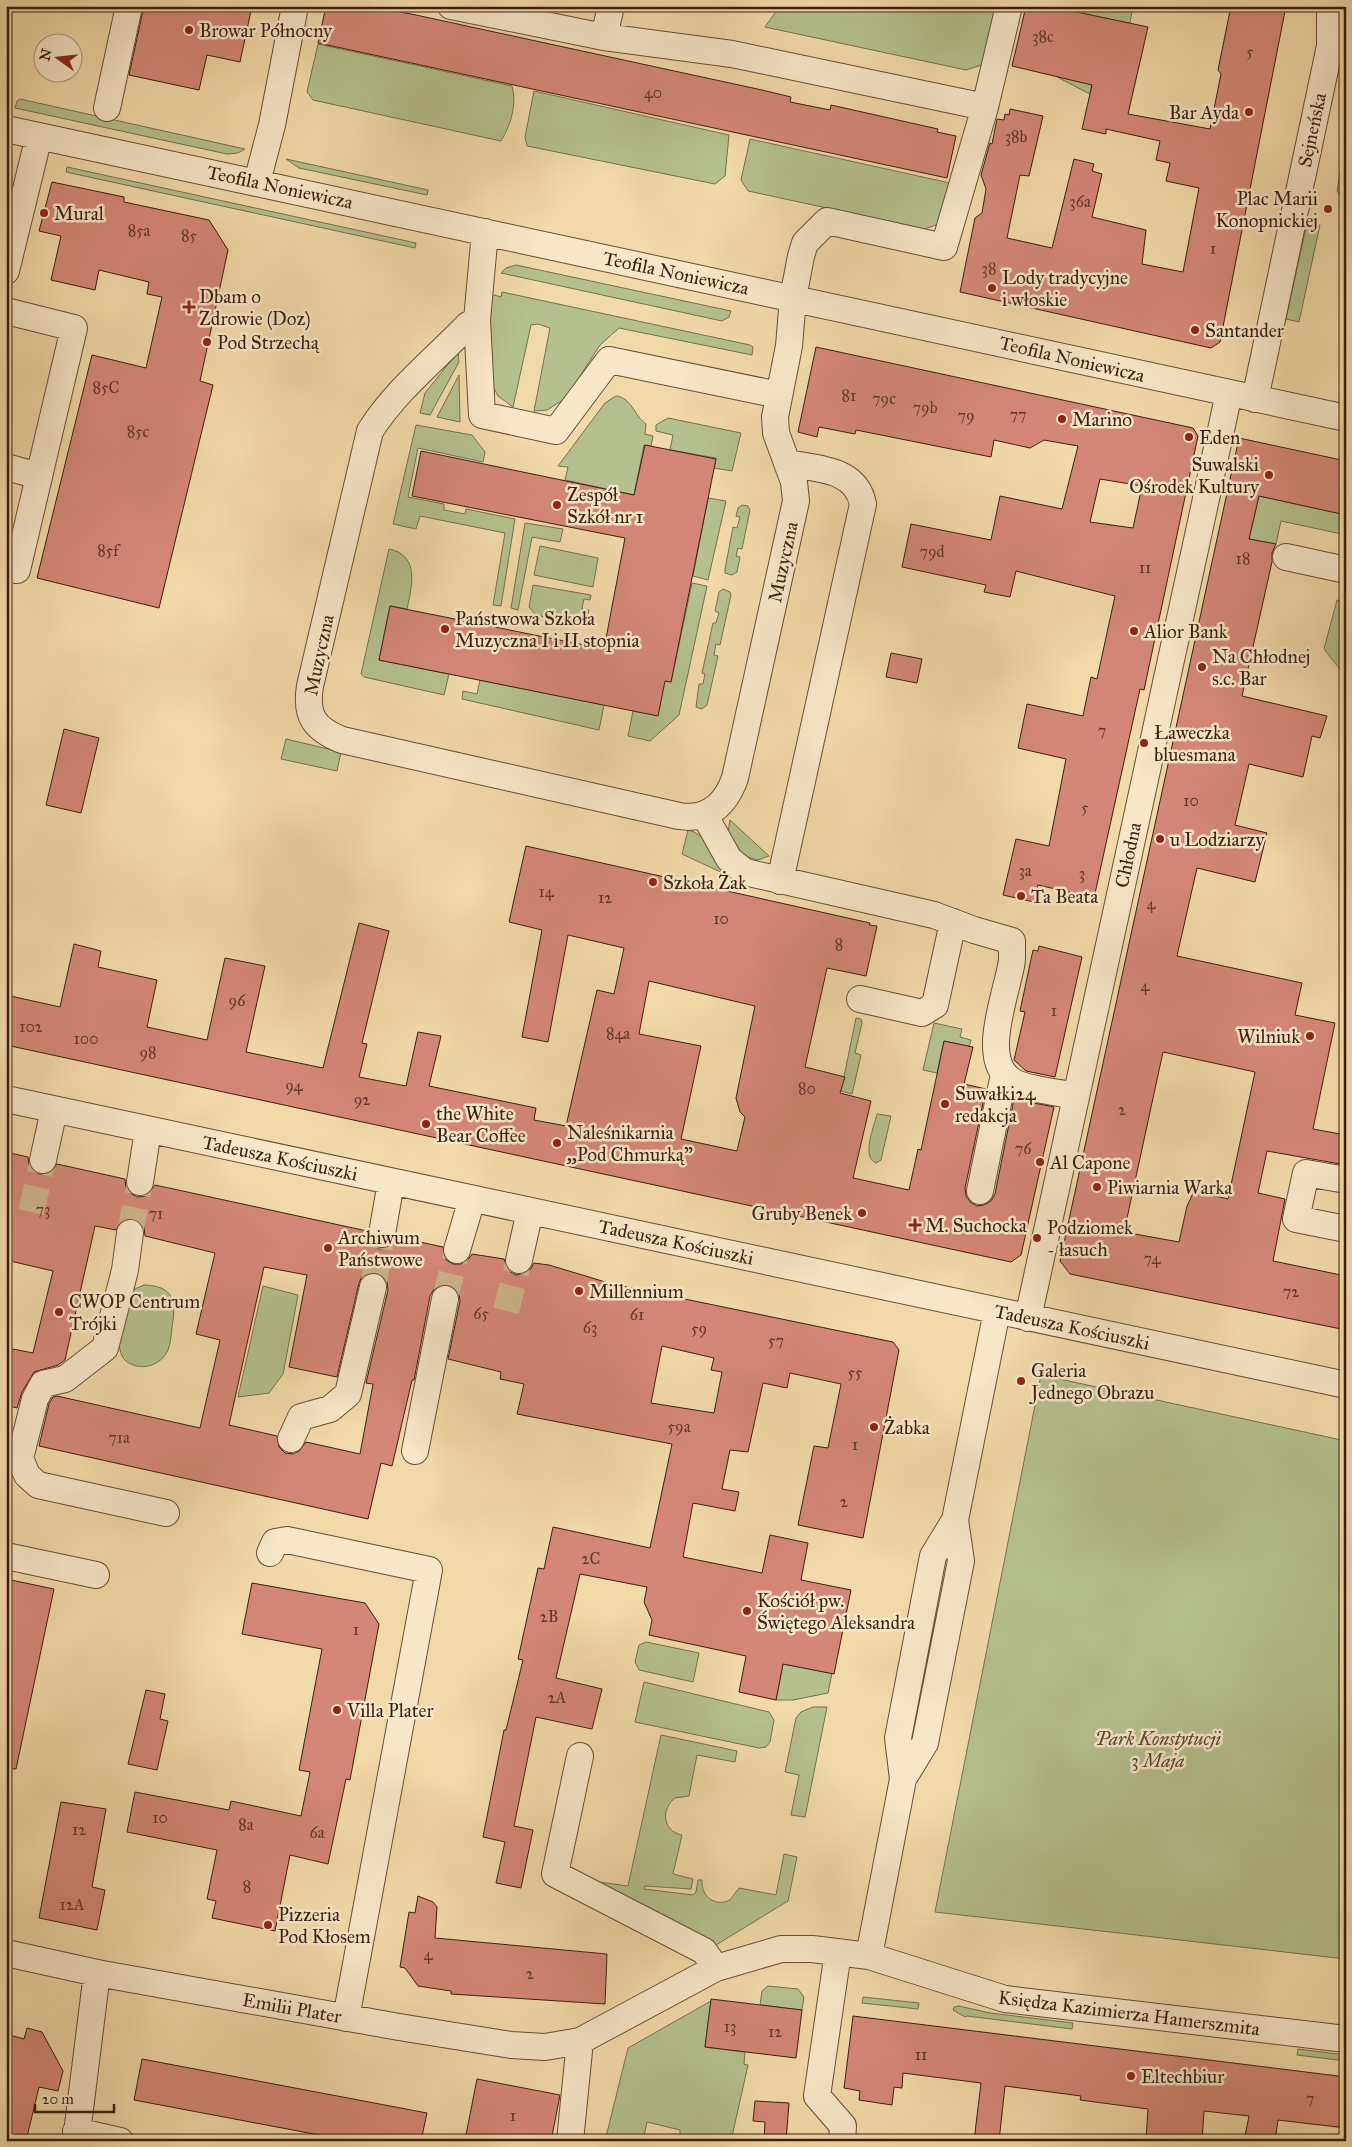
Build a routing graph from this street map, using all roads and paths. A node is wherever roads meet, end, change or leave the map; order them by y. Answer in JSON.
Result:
{"nodes":[{"id":1,"x":128,"y":6,"type":"edge"},
{"id":2,"x":295,"y":6,"type":"edge"},
{"id":3,"x":451,"y":6,"type":"edge"},
{"id":4,"x":611,"y":6,"type":"edge"},
{"id":5,"x":1010,"y":6,"type":"edge"},
{"id":6,"x":1330,"y":6,"type":"edge"},
{"id":7,"x":604,"y":37,"type":"junction"},
{"id":8,"x":985,"y":107,"type":"junction"},
{"id":9,"x":107,"y":108,"type":"dead end"},
{"id":10,"x":6,"y":129,"type":"edge"},
{"id":11,"x":39,"y":136,"type":"junction"},
{"id":12,"x":257,"y":182,"type":"junction"},
{"id":13,"x":485,"y":232,"type":"junction"},
{"id":14,"x":6,"y":271,"type":"edge"},
{"id":15,"x":792,"y":298,"type":"junction"},
{"id":16,"x":6,"y":311,"type":"edge"},
{"id":17,"x":477,"y":320,"type":"junction"},
{"id":18,"x":1229,"y":393,"type":"junction"},
{"id":19,"x":780,"y":395,"type":"junction"},
{"id":20,"x":1255,"y":399,"type":"junction"},
{"id":21,"x":1346,"y":418,"type":"edge"},
{"id":22,"x":786,"y":463,"type":"junction"},
{"id":23,"x":6,"y":467,"type":"edge"},
{"id":24,"x":39,"y":476,"type":"junction"},
{"id":25,"x":1286,"y":557,"type":"dead end"},
{"id":26,"x":6,"y":567,"type":"edge"},
{"id":27,"x":1346,"y":570,"type":"edge"},
{"id":28,"x":705,"y":816,"type":"junction"},
{"id":29,"x":780,"y":881,"type":"junction"},
{"id":30,"x":944,"y":918,"type":"junction"},
{"id":31,"x":860,"y":999,"type":"dead end"},
{"id":32,"x":1004,"y":1074,"type":"junction"},
{"id":33,"x":1076,"y":1096,"type":"junction"},
{"id":34,"x":6,"y":1099,"type":"edge"},
{"id":35,"x":54,"y":1110,"type":"junction"},
{"id":36,"x":148,"y":1130,"type":"junction"},
{"id":37,"x":42,"y":1160,"type":"tunnel mouth"},
{"id":38,"x":1346,"y":1180,"type":"edge"},
{"id":39,"x":140,"y":1182,"type":"tunnel mouth"},
{"id":40,"x":391,"y":1182,"type":"junction"},
{"id":41,"x":980,"y":1191,"type":"dead end"},
{"id":42,"x":472,"y":1199,"type":"junction"},
{"id":43,"x":530,"y":1211,"type":"junction"},
{"id":44,"x":1346,"y":1229,"type":"edge"},
{"id":45,"x":130,"y":1232,"type":"tunnel mouth"},
{"id":46,"x":382,"y":1234,"type":"tunnel mouth"},
{"id":47,"x":457,"y":1250,"type":"tunnel mouth"},
{"id":48,"x":519,"y":1260,"type":"tunnel mouth"},
{"id":49,"x":373,"y":1287,"type":"tunnel mouth"},
{"id":50,"x":445,"y":1299,"type":"tunnel mouth"},
{"id":51,"x":996,"y":1311,"type":"junction"},
{"id":52,"x":1028,"y":1318,"type":"junction"},
{"id":53,"x":1346,"y":1385,"type":"edge"},
{"id":54,"x":291,"y":1439,"type":"dead end"},
{"id":55,"x":416,"y":1451,"type":"dead end"},
{"id":56,"x":166,"y":1513,"type":"dead end"},
{"id":57,"x":270,"y":1553,"type":"dead end"},
{"id":58,"x":6,"y":1556,"type":"edge"},
{"id":59,"x":96,"y":1575,"type":"dead end"},
{"id":60,"x":580,"y":1756,"type":"dead end"},
{"id":61,"x":838,"y":1952,"type":"junction"},
{"id":62,"x":6,"y":1953,"type":"edge"},
{"id":63,"x":869,"y":1956,"type":"junction"},
{"id":64,"x":716,"y":1968,"type":"junction"},
{"id":65,"x":96,"y":1973,"type":"junction"},
{"id":66,"x":346,"y":2018,"type":"junction"},
{"id":67,"x":1346,"y":2039,"type":"edge"},
{"id":68,"x":580,"y":2041,"type":"junction"},
{"id":69,"x":76,"y":2136,"type":"edge"},
{"id":70,"x":120,"y":2141,"type":"edge"},
{"id":71,"x":570,"y":2141,"type":"edge"},
{"id":72,"x":842,"y":2141,"type":"edge"}],
"edges":[{"from":1,"to":9,"type":"street"},
{"from":2,"to":12,"type":"street"},
{"from":3,"to":7,"type":"street"},
{"from":4,"to":7,"type":"street"},
{"from":5,"to":8,"type":"street"},
{"from":6,"to":20,"type":"street","name":"Sejneńska"},
{"from":7,"to":8,"type":"street"},
{"from":8,"to":15,"type":"street","name":"Muzyczna"},
{"from":10,"to":11,"type":"street","name":"Teofila Noniewicza"},
{"from":11,"to":12,"type":"street","name":"Teofila Noniewicza"},
{"from":11,"to":14,"type":"street"},
{"from":12,"to":13,"type":"street","name":"Teofila Noniewicza"},
{"from":13,"to":15,"type":"street","name":"Teofila Noniewicza"},
{"from":13,"to":17,"type":"street"},
{"from":15,"to":18,"type":"street","name":"Teofila Noniewicza"},
{"from":15,"to":19,"type":"street","name":"Muzyczna"},
{"from":16,"to":24,"type":"street"},
{"from":17,"to":19,"type":"street"},
{"from":17,"to":28,"type":"street","name":"Muzyczna"},
{"from":18,"to":20,"type":"street","name":"Teofila Noniewicza"},
{"from":18,"to":33,"type":"street","name":"Chłodna"},
{"from":19,"to":22,"type":"street","name":"Muzyczna"},
{"from":20,"to":21,"type":"street","name":"Teofila Noniewicza"},
{"from":22,"to":28,"type":"street","name":"Muzyczna"},
{"from":22,"to":29,"type":"street"},
{"from":23,"to":24,"type":"street"},
{"from":24,"to":26,"type":"street"},
{"from":25,"to":27,"type":"street"},
{"from":28,"to":29,"type":"street"},
{"from":29,"to":30,"type":"street"},
{"from":30,"to":31,"type":"street"},
{"from":30,"to":32,"type":"street"},
{"from":32,"to":33,"type":"street"},
{"from":32,"to":41,"type":"street"},
{"from":33,"to":52,"type":"street","name":"Chłodna"},
{"from":34,"to":35,"type":"street","name":"Tadeusza Kościuszki"},
{"from":35,"to":36,"type":"street","name":"Tadeusza Kościuszki"},
{"from":35,"to":37,"type":"street"},
{"from":36,"to":39,"type":"street"},
{"from":36,"to":40,"type":"street","name":"Tadeusza Kościuszki"},
{"from":38,"to":44,"type":"street"},
{"from":40,"to":42,"type":"street","name":"Tadeusza Kościuszki"},
{"from":40,"to":46,"type":"street"},
{"from":42,"to":43,"type":"street","name":"Tadeusza Kościuszki"},
{"from":42,"to":47,"type":"street"},
{"from":43,"to":48,"type":"street"},
{"from":43,"to":51,"type":"street","name":"Tadeusza Kościuszki"},
{"from":45,"to":56,"type":"street"},
{"from":49,"to":54,"type":"street"},
{"from":50,"to":55,"type":"street"},
{"from":51,"to":52,"type":"street","name":"Tadeusza Kościuszki"},
{"from":51,"to":63,"type":"street"},
{"from":52,"to":53,"type":"street","name":"Tadeusza Kościuszki"},
{"from":57,"to":66,"type":"street"},
{"from":58,"to":59,"type":"street"},
{"from":60,"to":64,"type":"street"},
{"from":61,"to":63,"type":"street","name":"Księdza Kazimierza Hamerszmita"},
{"from":61,"to":64,"type":"street","name":"Księdza Kazimierza Hamerszmita"},
{"from":61,"to":72,"type":"street"},
{"from":62,"to":65,"type":"street","name":"Emilii Plater"},
{"from":63,"to":67,"type":"street","name":"Księdza Kazimierza Hamerszmita"},
{"from":64,"to":68,"type":"street","name":"Księdza Kazimierza Hamerszmita"},
{"from":65,"to":66,"type":"street","name":"Emilii Plater"},
{"from":65,"to":69,"type":"street"},
{"from":66,"to":68,"type":"street","name":"Emilii Plater"},
{"from":68,"to":71,"type":"street"},
{"from":69,"to":70,"type":"street"}]}
